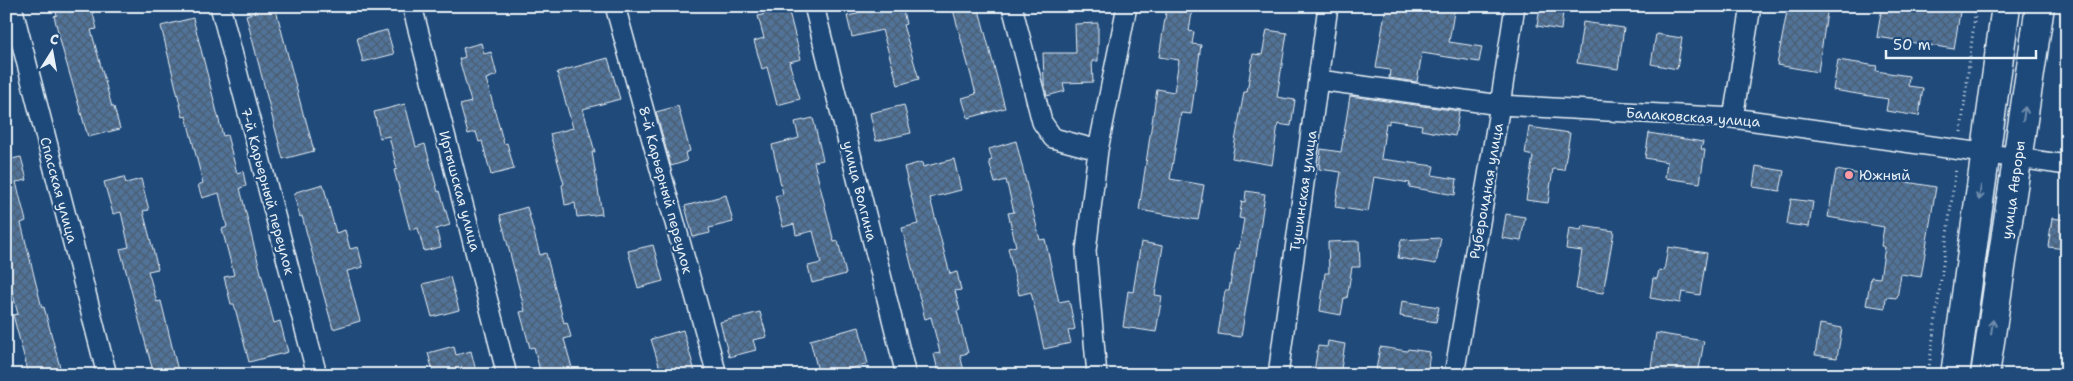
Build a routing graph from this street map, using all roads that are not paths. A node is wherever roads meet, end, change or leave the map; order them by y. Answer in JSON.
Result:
{"nodes":[{"id":1,"x":12,"y":6,"type":"edge"},
{"id":2,"x":220,"y":6,"type":"edge"},
{"id":3,"x":412,"y":6,"type":"edge"},
{"id":4,"x":615,"y":6,"type":"edge"},
{"id":5,"x":814,"y":6,"type":"edge"},
{"id":6,"x":1012,"y":6,"type":"edge"},
{"id":7,"x":1127,"y":6,"type":"edge"},
{"id":8,"x":1328,"y":6,"type":"edge"},
{"id":9,"x":1515,"y":6,"type":"edge"},
{"id":10,"x":1751,"y":6,"type":"edge"},
{"id":11,"x":2006,"y":6,"type":"edge"},
{"id":12,"x":2040,"y":6,"type":"edge"},
{"id":13,"x":1318,"y":80,"type":"junction"},
{"id":14,"x":1500,"y":105,"type":"junction"},
{"id":15,"x":1733,"y":118,"type":"junction"},
{"id":16,"x":1098,"y":150,"type":"junction"},
{"id":17,"x":1986,"y":154,"type":"junction"},
{"id":18,"x":2018,"y":158,"type":"junction"},
{"id":19,"x":2067,"y":165,"type":"edge"},
{"id":20,"x":107,"y":375,"type":"edge"},
{"id":21,"x":317,"y":375,"type":"edge"},
{"id":22,"x":508,"y":375,"type":"edge"},
{"id":23,"x":717,"y":375,"type":"edge"},
{"id":24,"x":906,"y":375,"type":"edge"},
{"id":25,"x":1097,"y":375,"type":"edge"},
{"id":26,"x":1278,"y":375,"type":"edge"},
{"id":27,"x":1454,"y":375,"type":"edge"},
{"id":28,"x":1955,"y":375,"type":"edge"},
{"id":29,"x":1985,"y":375,"type":"edge"}],
"edges":[{"from":1,"to":20,"type":"street","name":"Спасская улица"},
{"from":2,"to":21,"type":"street","name":"7-й Карьерный переулок"},
{"from":3,"to":22,"type":"street","name":"Иртышская улица"},
{"from":4,"to":23,"type":"street","name":"8-й Карьерный переулок"},
{"from":5,"to":24,"type":"street","name":"улица Волгина"},
{"from":6,"to":16,"type":"street"},
{"from":7,"to":16,"type":"street"},
{"from":8,"to":13,"type":"street","name":"Тушинская улица"},
{"from":9,"to":14,"type":"street","name":"Рубероидная улица"},
{"from":10,"to":15,"type":"street"},
{"from":11,"to":17,"type":"main road"},
{"from":18,"to":12,"type":"main road","name":"улица Авроры","one_way":true},
{"from":13,"to":14,"type":"street","name":"Балаковская улица"},
{"from":13,"to":26,"type":"street","name":"Тушинская улица"},
{"from":14,"to":15,"type":"street","name":"Балаковская улица"},
{"from":14,"to":27,"type":"street","name":"Рубероидная улица"},
{"from":15,"to":17,"type":"street","name":"Балаковская улица"},
{"from":16,"to":25,"type":"street"},
{"from":17,"to":18,"type":"street","name":"Балаковская улица"},
{"from":17,"to":28,"type":"main road","one_way":true},
{"from":18,"to":19,"type":"street","name":"Балаковская улица"},
{"from":29,"to":18,"type":"main road","name":"улица Авроры","one_way":true}]}
